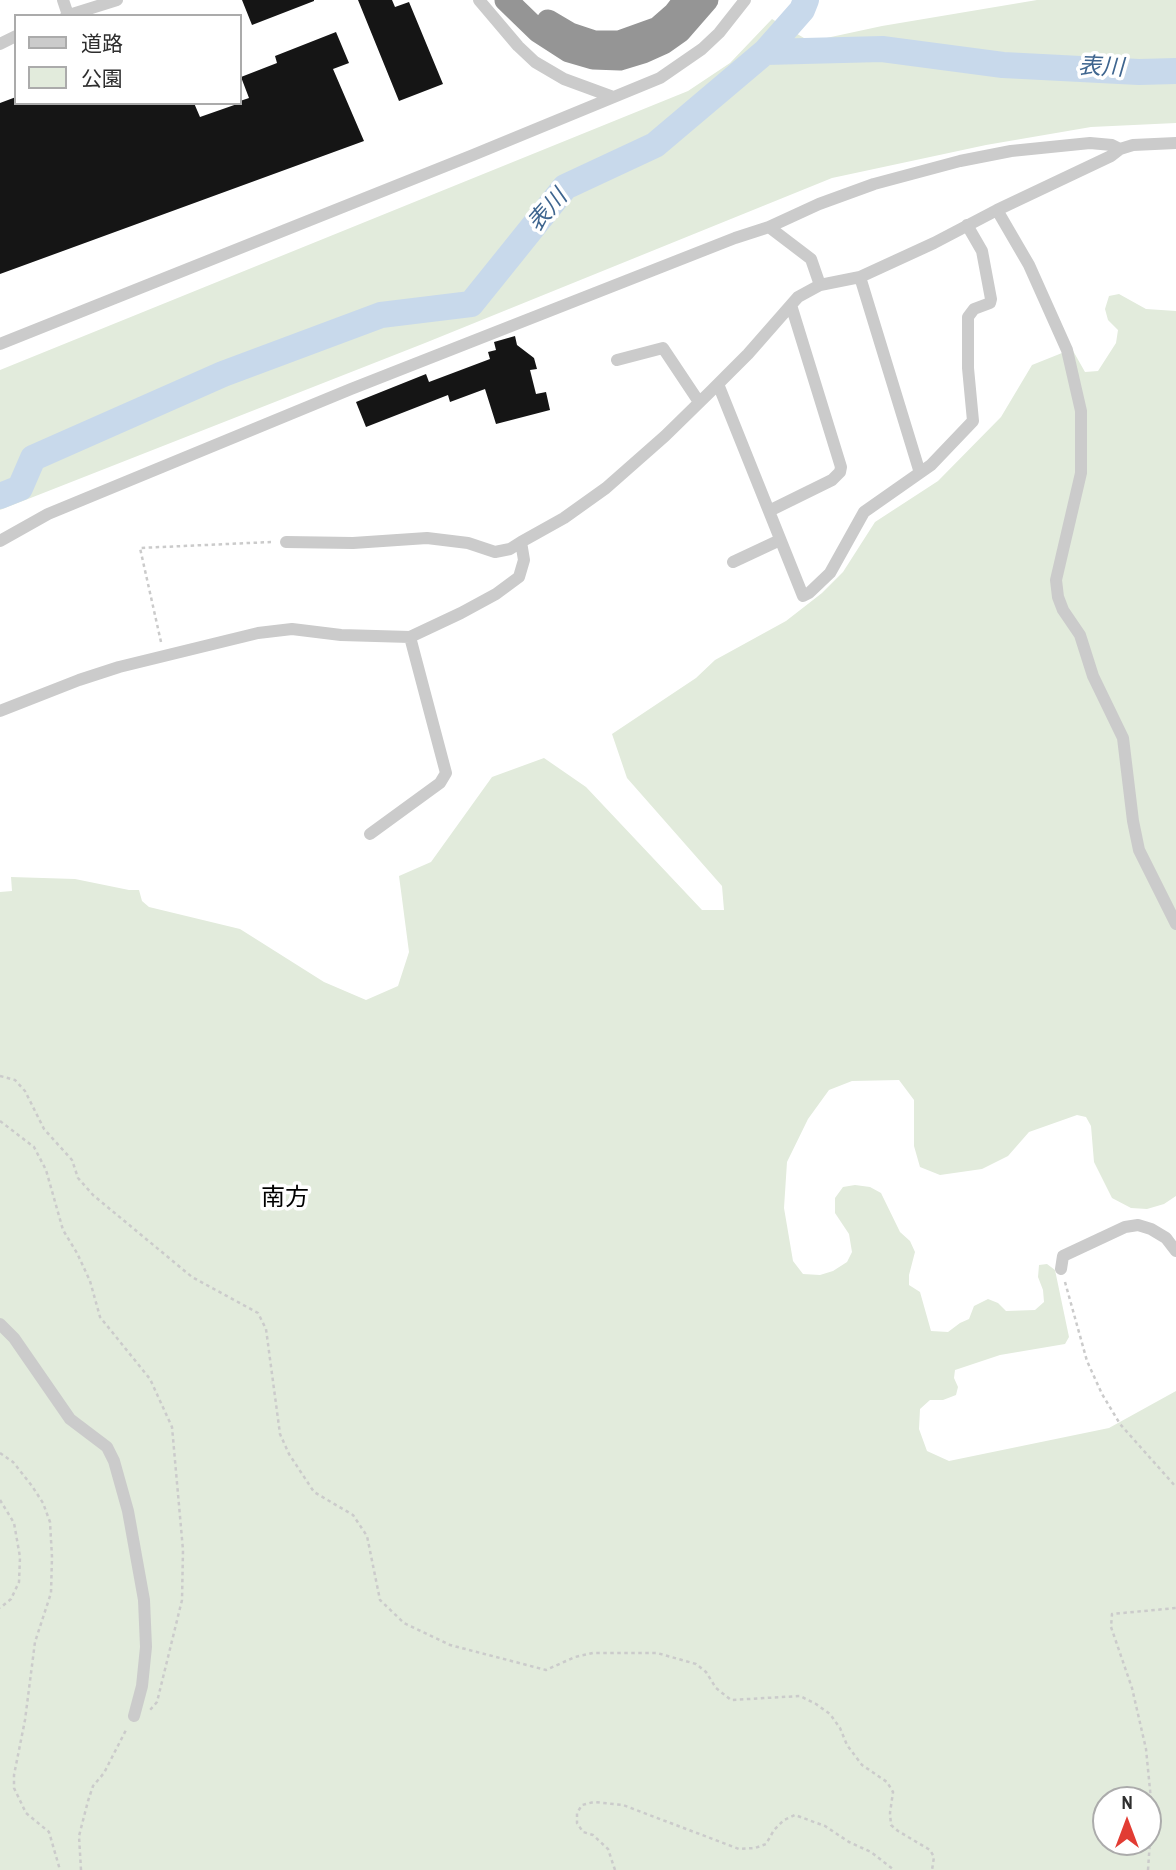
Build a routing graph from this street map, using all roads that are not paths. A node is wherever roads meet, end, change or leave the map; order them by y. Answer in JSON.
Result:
{"nodes":[{"id":1,"x":117,"y":0,"type":"edge"},
{"id":2,"x":479,"y":0,"type":"edge"},
{"id":3,"x":506,"y":0,"type":"edge"},
{"id":4,"x":525,"y":0,"type":"edge"},
{"id":5,"x":685,"y":0,"type":"edge"},
{"id":6,"x":707,"y":0,"type":"edge"},
{"id":7,"x":745,"y":0,"type":"edge"},
{"id":8,"x":70,"y":14,"type":"edge"},
{"id":9,"x":613,"y":97,"type":"junction"},
{"id":10,"x":1176,"y":143,"type":"edge"},
{"id":11,"x":1120,"y":149,"type":"junction"},
{"id":12,"x":997,"y":210,"type":"junction"},
{"id":13,"x":967,"y":225,"type":"junction"},
{"id":14,"x":769,"y":227,"type":"junction"},
{"id":15,"x":860,"y":277,"type":"junction"},
{"id":16,"x":820,"y":285,"type":"junction"},
{"id":17,"x":791,"y":305,"type":"junction"},
{"id":18,"x":0,"y":344,"type":"edge"},
{"id":19,"x":617,"y":360,"type":"dead end"},
{"id":20,"x":718,"y":384,"type":"junction"},
{"id":21,"x":699,"y":402,"type":"junction"},
{"id":22,"x":920,"y":473,"type":"junction"},
{"id":23,"x":769,"y":511,"type":"junction"},
{"id":24,"x":780,"y":540,"type":"junction"},
{"id":25,"x":0,"y":541,"type":"edge"},
{"id":26,"x":286,"y":542,"type":"road end"},
{"id":27,"x":521,"y":542,"type":"junction"},
{"id":28,"x":733,"y":562,"type":"dead end"},
{"id":29,"x":411,"y":637,"type":"junction"},
{"id":30,"x":0,"y":711,"type":"edge"},
{"id":31,"x":370,"y":834,"type":"dead end"},
{"id":32,"x":1176,"y":924,"type":"edge"},
{"id":33,"x":1176,"y":1251,"type":"edge"},
{"id":34,"x":1061,"y":1269,"type":"road end"},
{"id":35,"x":0,"y":1324,"type":"edge"},
{"id":36,"x":134,"y":1716,"type":"road end"}],
"edges":[{"from":1,"to":8,"type":"street"},
{"from":2,"to":9,"type":"street"},
{"from":3,"to":6,"type":"highway"},
{"from":4,"to":5,"type":"highway"},
{"from":7,"to":9,"type":"street"},
{"from":9,"to":18,"type":"street"},
{"from":10,"to":11,"type":"street"},
{"from":11,"to":12,"type":"street"},
{"from":11,"to":14,"type":"street"},
{"from":12,"to":13,"type":"street"},
{"from":12,"to":32,"type":"street"},
{"from":13,"to":15,"type":"street"},
{"from":13,"to":22,"type":"street"},
{"from":14,"to":16,"type":"street"},
{"from":14,"to":25,"type":"street"},
{"from":15,"to":16,"type":"street"},
{"from":15,"to":22,"type":"street"},
{"from":16,"to":17,"type":"street"},
{"from":17,"to":20,"type":"street"},
{"from":17,"to":23,"type":"street"},
{"from":19,"to":21,"type":"street"},
{"from":20,"to":21,"type":"street"},
{"from":20,"to":23,"type":"street"},
{"from":21,"to":27,"type":"street"},
{"from":22,"to":24,"type":"street"},
{"from":23,"to":24,"type":"street"},
{"from":24,"to":28,"type":"street"},
{"from":26,"to":27,"type":"street"},
{"from":27,"to":29,"type":"street"},
{"from":29,"to":30,"type":"street"},
{"from":29,"to":31,"type":"street"},
{"from":33,"to":34,"type":"street"},
{"from":35,"to":36,"type":"street"}]}
